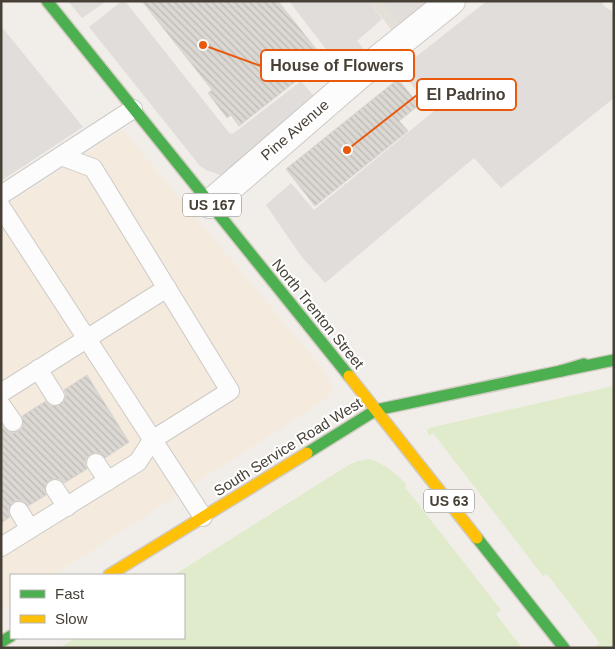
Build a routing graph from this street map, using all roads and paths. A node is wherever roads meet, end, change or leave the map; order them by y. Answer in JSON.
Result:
{"nodes":[{"id":1,"x":47,"y":1,"type":"edge"},
{"id":2,"x":451,"y":1,"type":"edge"},
{"id":3,"x":133,"y":109,"type":"junction"},
{"id":4,"x":61,"y":156,"type":"junction"},
{"id":5,"x":1,"y":195,"type":"edge"},
{"id":6,"x":210,"y":204,"type":"junction"},
{"id":7,"x":1,"y":207,"type":"edge"},
{"id":8,"x":167,"y":288,"type":"junction"},
{"id":9,"x":86,"y":338,"type":"junction"},
{"id":10,"x":614,"y":354,"type":"edge"},
{"id":11,"x":614,"y":360,"type":"edge"},
{"id":12,"x":38,"y":369,"type":"junction"},
{"id":13,"x":561,"y":371,"type":"junction"},
{"id":14,"x":1,"y":393,"type":"edge"},
{"id":15,"x":55,"y":396,"type":"dead end"},
{"id":16,"x":1,"y":405,"type":"edge"},
{"id":17,"x":376,"y":410,"type":"junction"},
{"id":18,"x":13,"y":422,"type":"dead end"},
{"id":19,"x":152,"y":440,"type":"junction"},
{"id":20,"x":96,"y":463,"type":"dead end"},
{"id":21,"x":108,"y":481,"type":"junction"},
{"id":22,"x":55,"y":489,"type":"dead end"},
{"id":23,"x":66,"y":506,"type":"junction"},
{"id":24,"x":19,"y":511,"type":"dead end"},
{"id":25,"x":203,"y":517,"type":"junction"},
{"id":26,"x":30,"y":529,"type":"junction"},
{"id":27,"x":1,"y":547,"type":"edge"},
{"id":28,"x":111,"y":574,"type":"edge"},
{"id":29,"x":564,"y":648,"type":"edge"}],
"edges":[{"from":1,"to":3,"type":"main road","name":"North Trenton Street","number":"US 167"},
{"from":2,"to":6,"type":"street","name":"Pine Avenue"},
{"from":3,"to":4,"type":"lane"},
{"from":3,"to":6,"type":"main road","name":"North Trenton Street","number":"US 167"},
{"from":4,"to":5,"type":"lane"},
{"from":4,"to":8,"type":"lane"},
{"from":6,"to":17,"type":"main road","name":"North Trenton Street","number":"US 167"},
{"from":7,"to":9,"type":"lane"},
{"from":8,"to":9,"type":"lane"},
{"from":8,"to":19,"type":"lane"},
{"from":9,"to":12,"type":"lane"},
{"from":9,"to":19,"type":"lane"},
{"from":10,"to":13,"type":"main road","name":"South Service Road West"},
{"from":11,"to":13,"type":"main road"},
{"from":12,"to":14,"type":"lane"},
{"from":12,"to":15,"type":"lane"},
{"from":13,"to":17,"type":"main road","name":"South Service Road West"},
{"from":16,"to":18,"type":"lane"},
{"from":17,"to":25,"type":"main road","name":"South Service Road West"},
{"from":17,"to":29,"type":"main road","name":"North Trenton Street","number":"US 63"},
{"from":19,"to":21,"type":"lane"},
{"from":19,"to":25,"type":"lane"},
{"from":20,"to":21,"type":"lane"},
{"from":21,"to":23,"type":"lane"},
{"from":22,"to":23,"type":"lane"},
{"from":23,"to":26,"type":"lane"},
{"from":24,"to":26,"type":"lane"},
{"from":25,"to":28,"type":"main road","name":"South Service Road West"},
{"from":26,"to":27,"type":"lane"}]}
